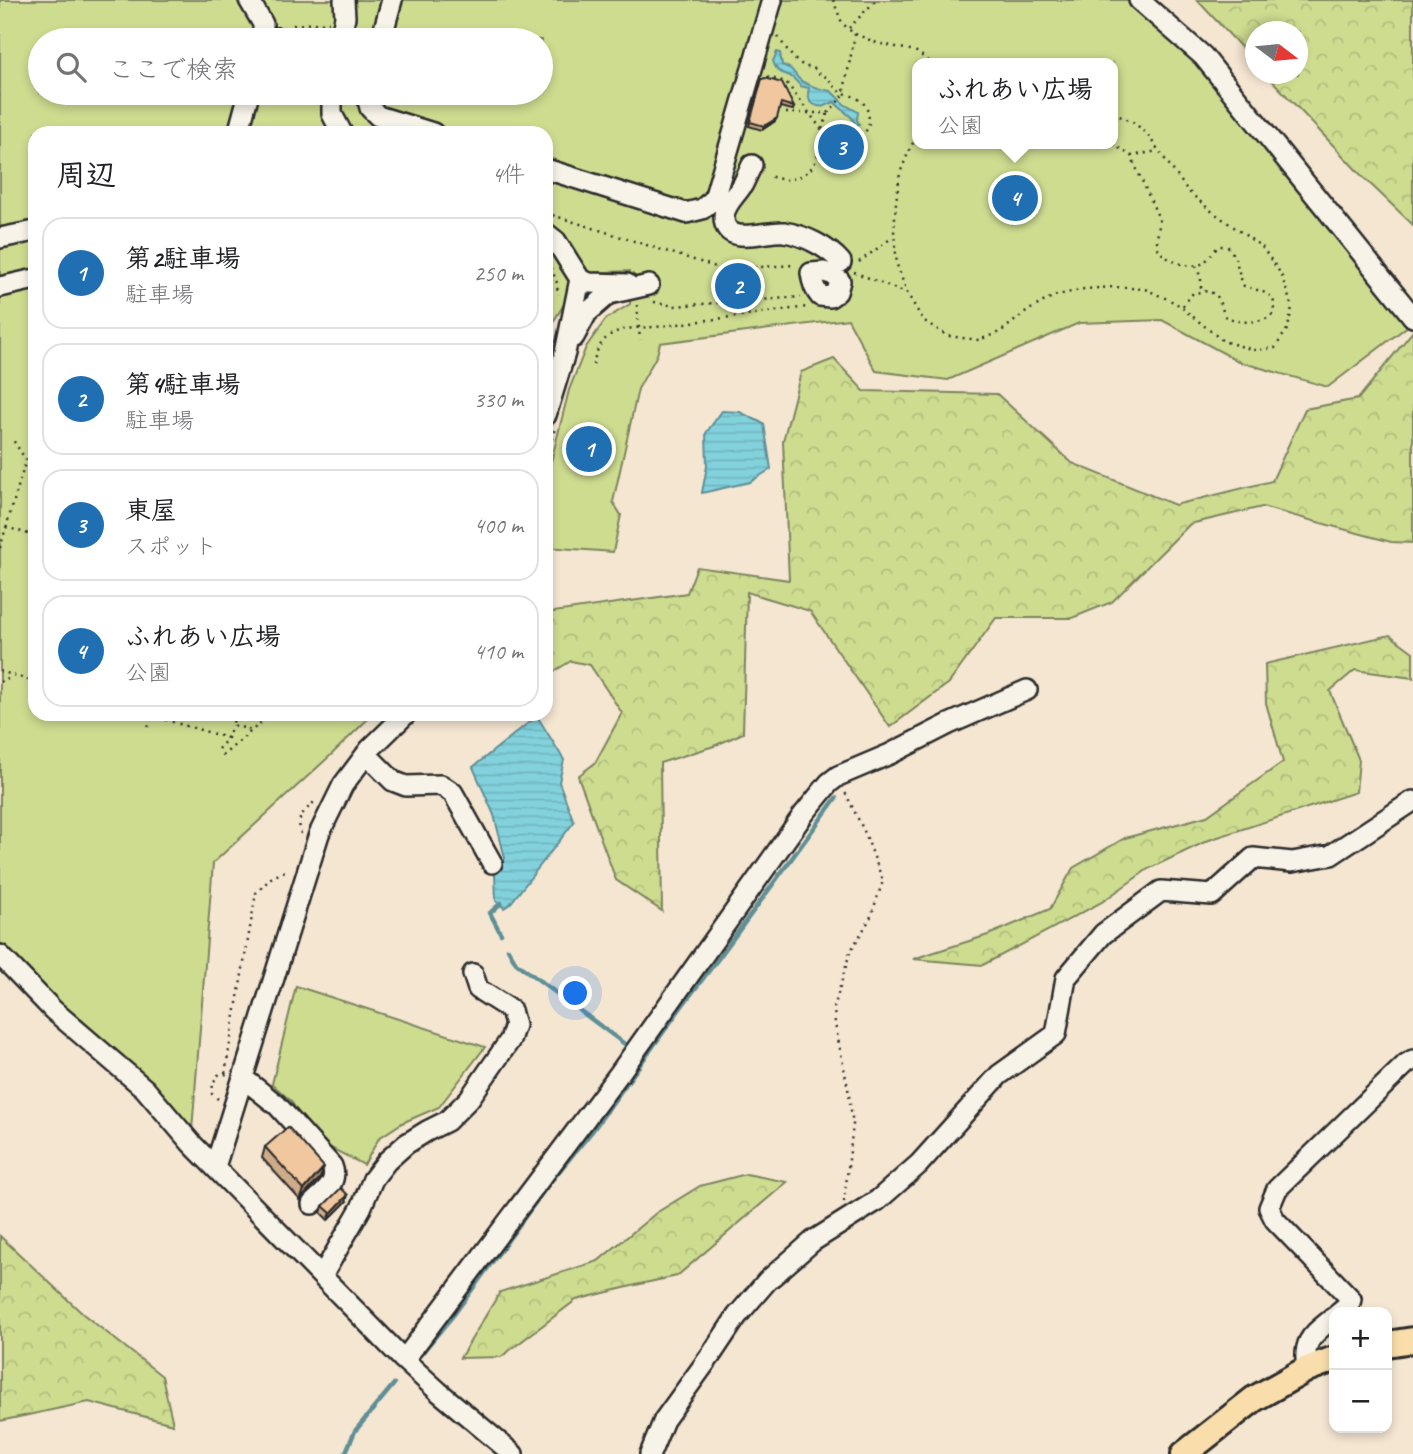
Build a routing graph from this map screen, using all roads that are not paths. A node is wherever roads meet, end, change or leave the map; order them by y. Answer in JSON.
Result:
{"nodes":[{"id":1,"x":248,"y":0,"type":"edge"},
{"id":2,"x":344,"y":0,"type":"edge"},
{"id":3,"x":392,"y":0,"type":"edge"},
{"id":4,"x":772,"y":0,"type":"edge"},
{"id":5,"x":1139,"y":0,"type":"edge"},
{"id":6,"x":263,"y":28,"type":"edge"},
{"id":7,"x":343,"y":28,"type":"edge"},
{"id":8,"x":384,"y":28,"type":"edge"},
{"id":9,"x":246,"y":105,"type":"edge"},
{"id":10,"x":332,"y":105,"type":"edge"},
{"id":11,"x":369,"y":105,"type":"edge"},
{"id":12,"x":240,"y":126,"type":"edge"},
{"id":13,"x":338,"y":126,"type":"edge"},
{"id":14,"x":410,"y":126,"type":"edge"},
{"id":15,"x":752,"y":165,"type":"road end"},
{"id":16,"x":553,"y":171,"type":"edge"},
{"id":17,"x":28,"y":232,"type":"edge"},
{"id":18,"x":0,"y":238,"type":"edge"},
{"id":19,"x":553,"y":239,"type":"edge"},
{"id":20,"x":844,"y":266,"type":"road end"},
{"id":21,"x":28,"y":281,"type":"edge"},
{"id":22,"x":578,"y":285,"type":"junction"},
{"id":23,"x":0,"y":287,"type":"edge"},
{"id":24,"x":1413,"y":317,"type":"edge"},
{"id":25,"x":565,"y":353,"type":"junction"},
{"id":26,"x":553,"y":392,"type":"edge"},
{"id":27,"x":1027,"y":690,"type":"dead end"},
{"id":28,"x":399,"y":721,"type":"edge"},
{"id":29,"x":366,"y":754,"type":"junction"},
{"id":30,"x":1413,"y":801,"type":"edge"},
{"id":31,"x":492,"y":863,"type":"dead end"},
{"id":32,"x":0,"y":955,"type":"edge"},
{"id":33,"x":473,"y":974,"type":"dead end"},
{"id":34,"x":1413,"y":1060,"type":"edge"},
{"id":35,"x":234,"y":1075,"type":"junction"},
{"id":36,"x":215,"y":1167,"type":"junction"},
{"id":37,"x":312,"y":1204,"type":"dead end"},
{"id":38,"x":322,"y":1276,"type":"junction"},
{"id":39,"x":1345,"y":1307,"type":"edge"},
{"id":40,"x":1329,"y":1321,"type":"edge"},
{"id":41,"x":1413,"y":1339,"type":"edge"},
{"id":42,"x":1392,"y":1343,"type":"edge"},
{"id":43,"x":404,"y":1360,"type":"junction"},
{"id":44,"x":1329,"y":1361,"type":"edge"},
{"id":45,"x":1307,"y":1369,"type":"junction"},
{"id":46,"x":513,"y":1454,"type":"edge"},
{"id":47,"x":650,"y":1454,"type":"edge"},
{"id":48,"x":1184,"y":1454,"type":"edge"}],
"edges":[{"from":1,"to":6,"type":"street"},
{"from":2,"to":7,"type":"street"},
{"from":3,"to":8,"type":"street"},
{"from":4,"to":16,"type":"street"},
{"from":5,"to":24,"type":"street"},
{"from":9,"to":12,"type":"street"},
{"from":10,"to":13,"type":"street"},
{"from":11,"to":14,"type":"street"},
{"from":15,"to":20,"type":"street"},
{"from":17,"to":18,"type":"street"},
{"from":19,"to":22,"type":"street"},
{"from":21,"to":23,"type":"street"},
{"from":22,"to":25,"type":"street"},
{"from":22,"to":25,"type":"street"},
{"from":25,"to":26,"type":"street"},
{"from":27,"to":43,"type":"street"},
{"from":28,"to":29,"type":"street"},
{"from":29,"to":31,"type":"street"},
{"from":29,"to":35,"type":"street"},
{"from":30,"to":47,"type":"street"},
{"from":32,"to":36,"type":"street"},
{"from":33,"to":38,"type":"street"},
{"from":34,"to":39,"type":"street"},
{"from":35,"to":36,"type":"street"},
{"from":35,"to":37,"type":"street"},
{"from":36,"to":38,"type":"street"},
{"from":38,"to":43,"type":"street"},
{"from":40,"to":45,"type":"street"},
{"from":41,"to":42,"type":"main road"},
{"from":43,"to":46,"type":"street"},
{"from":44,"to":45,"type":"main road"},
{"from":45,"to":48,"type":"main road"}]}
